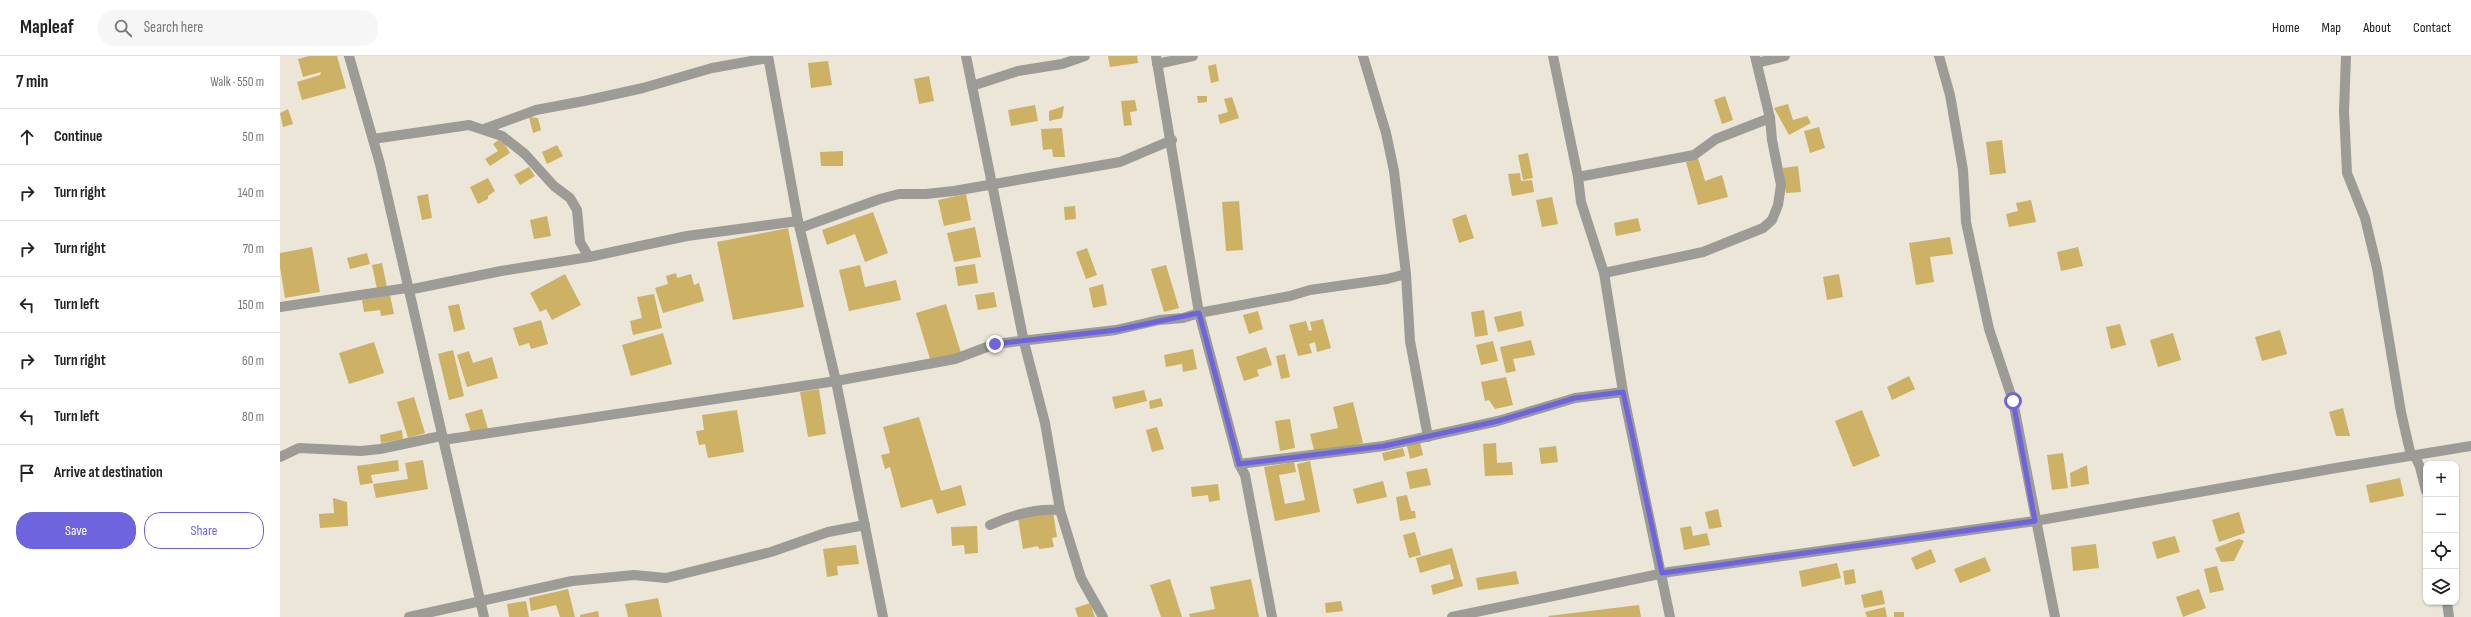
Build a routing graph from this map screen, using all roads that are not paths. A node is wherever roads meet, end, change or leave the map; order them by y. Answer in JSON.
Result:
{"nodes":[{"id":1,"x":349,"y":56,"type":"edge"},
{"id":2,"x":966,"y":56,"type":"edge"},
{"id":3,"x":1085,"y":56,"type":"edge"},
{"id":4,"x":1193,"y":56,"type":"edge"},
{"id":5,"x":1362,"y":56,"type":"edge"},
{"id":6,"x":1553,"y":56,"type":"edge"},
{"id":7,"x":1785,"y":56,"type":"edge"},
{"id":8,"x":1939,"y":56,"type":"edge"},
{"id":9,"x":2346,"y":56,"type":"edge"},
{"id":10,"x":768,"y":57,"type":"edge"},
{"id":11,"x":1756,"y":59,"type":"edge"},
{"id":12,"x":1157,"y":60,"type":"edge"},
{"id":13,"x":972,"y":86,"type":"junction"},
{"id":14,"x":1770,"y":118,"type":"junction"},
{"id":15,"x":484,"y":129,"type":"junction"},
{"id":16,"x":373,"y":139,"type":"junction"},
{"id":17,"x":1172,"y":140,"type":"junction"},
{"id":18,"x":1578,"y":177,"type":"junction"},
{"id":19,"x":992,"y":183,"type":"junction"},
{"id":20,"x":799,"y":224,"type":"junction"},
{"id":21,"x":589,"y":257,"type":"junction"},
{"id":22,"x":1604,"y":273,"type":"junction"},
{"id":23,"x":1406,"y":274,"type":"junction"},
{"id":24,"x":408,"y":289,"type":"junction"},
{"id":25,"x":280,"y":307,"type":"edge"},
{"id":26,"x":1199,"y":313,"type":"junction"},
{"id":27,"x":1024,"y":342,"type":"junction"},
{"id":28,"x":836,"y":381,"type":"junction"},
{"id":29,"x":1623,"y":392,"type":"junction"},
{"id":30,"x":1428,"y":437,"type":"junction"},
{"id":31,"x":442,"y":438,"type":"junction"},
{"id":32,"x":2471,"y":446,"type":"edge"},
{"id":33,"x":2413,"y":456,"type":"junction"},
{"id":34,"x":280,"y":457,"type":"edge"},
{"id":35,"x":1239,"y":464,"type":"junction"},
{"id":36,"x":2423,"y":479,"type":"edge"},
{"id":37,"x":1060,"y":510,"type":"junction"},
{"id":38,"x":2035,"y":521,"type":"junction"},
{"id":39,"x":865,"y":525,"type":"junction"},
{"id":40,"x":990,"y":525,"type":"dead end"},
{"id":41,"x":1662,"y":573,"type":"junction"},
{"id":42,"x":482,"y":602,"type":"junction"},
{"id":43,"x":2447,"y":605,"type":"edge"},
{"id":44,"x":409,"y":617,"type":"edge"},
{"id":45,"x":484,"y":617,"type":"edge"},
{"id":46,"x":883,"y":617,"type":"edge"},
{"id":47,"x":1103,"y":617,"type":"edge"},
{"id":48,"x":1272,"y":617,"type":"edge"},
{"id":49,"x":1452,"y":617,"type":"edge"},
{"id":50,"x":1670,"y":617,"type":"edge"},
{"id":51,"x":2055,"y":617,"type":"edge"},
{"id":52,"x":2449,"y":617,"type":"edge"}],
"edges":[{"from":1,"to":16,"type":"street"},
{"from":2,"to":13,"type":"street"},
{"from":3,"to":13,"type":"street"},
{"from":4,"to":12,"type":"street"},
{"from":5,"to":23,"type":"street"},
{"from":6,"to":18,"type":"street"},
{"from":7,"to":11,"type":"street"},
{"from":8,"to":38,"type":"street"},
{"from":9,"to":33,"type":"street"},
{"from":10,"to":15,"type":"street"},
{"from":10,"to":20,"type":"street"},
{"from":11,"to":14,"type":"street"},
{"from":12,"to":17,"type":"street"},
{"from":13,"to":19,"type":"street"},
{"from":14,"to":18,"type":"street"},
{"from":14,"to":22,"type":"street"},
{"from":15,"to":16,"type":"street"},
{"from":15,"to":21,"type":"street"},
{"from":16,"to":24,"type":"street"},
{"from":17,"to":19,"type":"street"},
{"from":17,"to":26,"type":"street"},
{"from":18,"to":22,"type":"street"},
{"from":19,"to":20,"type":"street"},
{"from":19,"to":27,"type":"street"},
{"from":20,"to":21,"type":"street"},
{"from":20,"to":28,"type":"street"},
{"from":21,"to":24,"type":"street"},
{"from":22,"to":29,"type":"street"},
{"from":23,"to":26,"type":"street"},
{"from":23,"to":30,"type":"street"},
{"from":24,"to":25,"type":"street"},
{"from":24,"to":31,"type":"street"},
{"from":26,"to":27,"type":"street"},
{"from":26,"to":35,"type":"street"},
{"from":27,"to":28,"type":"street"},
{"from":27,"to":37,"type":"street"},
{"from":28,"to":31,"type":"street"},
{"from":28,"to":39,"type":"street"},
{"from":29,"to":30,"type":"street"},
{"from":29,"to":41,"type":"street"},
{"from":30,"to":35,"type":"street"},
{"from":31,"to":34,"type":"street"},
{"from":31,"to":42,"type":"street"},
{"from":32,"to":33,"type":"street"},
{"from":33,"to":36,"type":"street"},
{"from":33,"to":38,"type":"street"},
{"from":35,"to":48,"type":"street"},
{"from":37,"to":40,"type":"street"},
{"from":37,"to":47,"type":"street"},
{"from":38,"to":41,"type":"street"},
{"from":38,"to":51,"type":"street"},
{"from":39,"to":42,"type":"street"},
{"from":39,"to":46,"type":"street"},
{"from":41,"to":49,"type":"street"},
{"from":41,"to":50,"type":"street"},
{"from":42,"to":44,"type":"street"},
{"from":42,"to":45,"type":"street"},
{"from":43,"to":52,"type":"street"}]}
